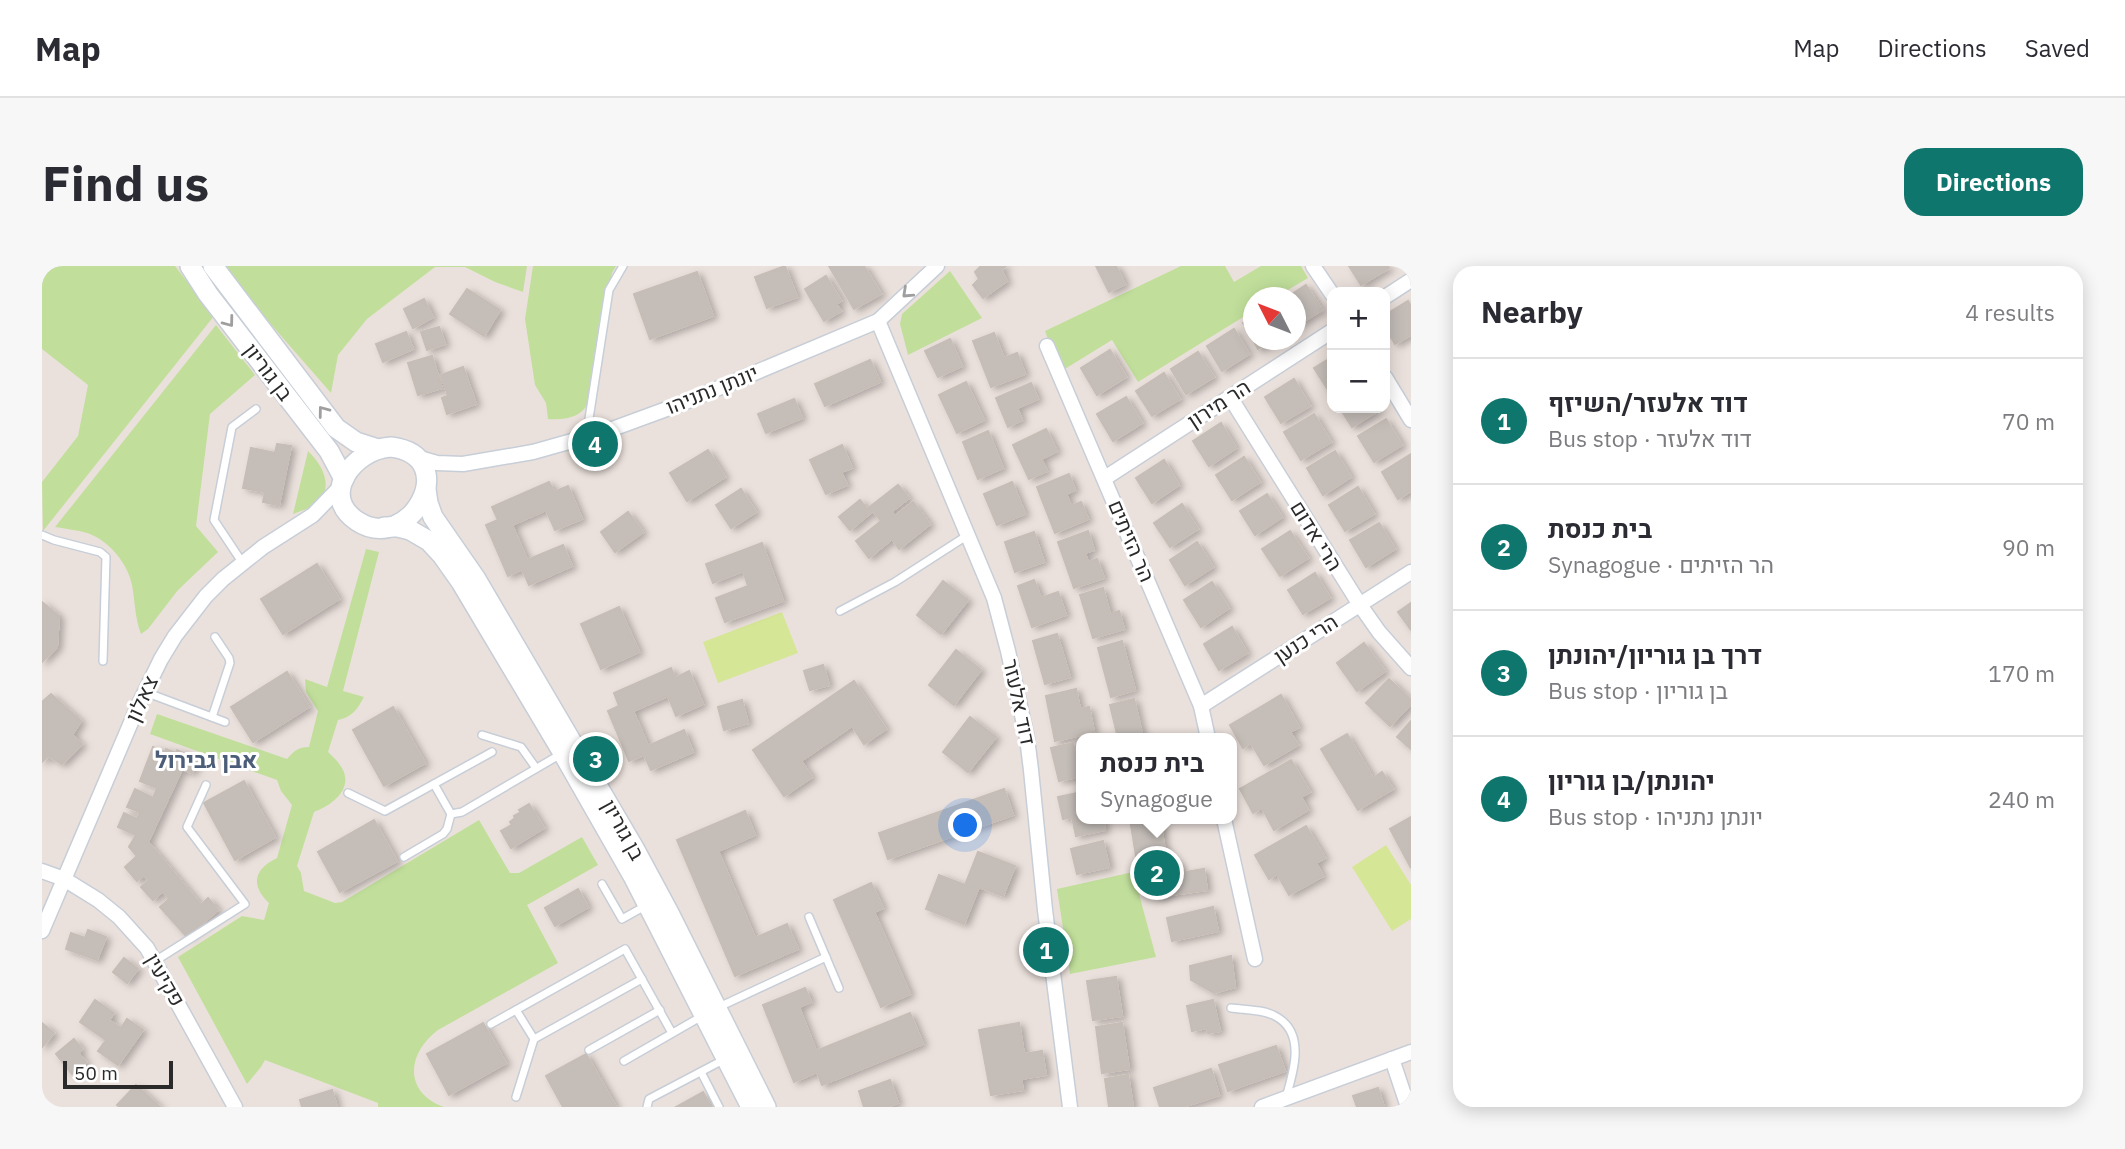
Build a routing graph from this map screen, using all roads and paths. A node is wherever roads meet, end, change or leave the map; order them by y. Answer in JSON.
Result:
{"nodes":[{"id":1,"x":190,"y":266,"type":"edge"},
{"id":2,"x":213,"y":266,"type":"edge"},
{"id":3,"x":622,"y":266,"type":"edge"},
{"id":4,"x":937,"y":266,"type":"edge"},
{"id":5,"x":1313,"y":266,"type":"edge"},
{"id":6,"x":1411,"y":280,"type":"edge"},
{"id":7,"x":1327,"y":287,"type":"edge"},
{"id":8,"x":1390,"y":294,"type":"edge"},
{"id":9,"x":878,"y":321,"type":"junction"},
{"id":10,"x":1327,"y":334,"type":"edge"},
{"id":11,"x":1047,"y":346,"type":"dead end"},
{"id":12,"x":1390,"y":385,"type":"edge"},
{"id":13,"x":1230,"y":397,"type":"junction"},
{"id":14,"x":256,"y":409,"type":"dead end"},
{"id":15,"x":1411,"y":420,"type":"edge"},
{"id":16,"x":586,"y":438,"type":"junction"},
{"id":17,"x":378,"y":449,"type":"junction"},
{"id":18,"x":414,"y":456,"type":"junction"},
{"id":19,"x":463,"y":464,"type":"junction"},
{"id":20,"x":1105,"y":478,"type":"junction"},
{"id":21,"x":343,"y":482,"type":"junction"},
{"id":22,"x":427,"y":486,"type":"junction"},
{"id":23,"x":350,"y":514,"type":"junction"},
{"id":24,"x":310,"y":517,"type":"junction"},
{"id":25,"x":384,"y":527,"type":"junction"},
{"id":26,"x":42,"y":535,"type":"edge"},
{"id":27,"x":968,"y":535,"type":"junction"},
{"id":28,"x":242,"y":562,"type":"junction"},
{"id":29,"x":1411,"y":572,"type":"edge"},
{"id":30,"x":1360,"y":605,"type":"junction"},
{"id":31,"x":840,"y":611,"type":"dead end"},
{"id":32,"x":215,"y":637,"type":"dead end"},
{"id":33,"x":103,"y":661,"type":"dead end"},
{"id":34,"x":1411,"y":668,"type":"edge"},
{"id":35,"x":145,"y":692,"type":"junction"},
{"id":36,"x":1201,"y":706,"type":"junction"},
{"id":37,"x":212,"y":717,"type":"junction"},
{"id":38,"x":225,"y":722,"type":"dead end"},
{"id":39,"x":1207,"y":733,"type":"edge"},
{"id":40,"x":482,"y":735,"type":"dead end"},
{"id":41,"x":492,"y":752,"type":"dead end"},
{"id":42,"x":563,"y":753,"type":"junction"},
{"id":43,"x":536,"y":768,"type":"junction"},
{"id":44,"x":434,"y":784,"type":"junction"},
{"id":45,"x":206,"y":785,"type":"dead end"},
{"id":46,"x":348,"y":793,"type":"dead end"},
{"id":47,"x":451,"y":814,"type":"junction"},
{"id":48,"x":1225,"y":824,"type":"edge"},
{"id":49,"x":404,"y":857,"type":"dead end"},
{"id":50,"x":42,"y":871,"type":"edge"},
{"id":51,"x":64,"y":879,"type":"junction"},
{"id":52,"x":602,"y":884,"type":"dead end"},
{"id":53,"x":648,"y":905,"type":"junction"},
{"id":54,"x":809,"y":918,"type":"dead end"},
{"id":55,"x":42,"y":931,"type":"edge"},
{"id":56,"x":826,"y":957,"type":"junction"},
{"id":57,"x":1255,"y":960,"type":"dead end"},
{"id":58,"x":155,"y":961,"type":"junction"},
{"id":59,"x":642,"y":979,"type":"junction"},
{"id":60,"x":839,"y":988,"type":"dead end"},
{"id":61,"x":1231,"y":1008,"type":"dead end"},
{"id":62,"x":516,"y":1010,"type":"junction"},
{"id":63,"x":660,"y":1010,"type":"junction"},
{"id":64,"x":710,"y":1012,"type":"junction"},
{"id":65,"x":491,"y":1024,"type":"dead end"},
{"id":66,"x":672,"y":1033,"type":"junction"},
{"id":67,"x":534,"y":1039,"type":"junction"},
{"id":68,"x":589,"y":1050,"type":"dead end"},
{"id":69,"x":1411,"y":1052,"type":"edge"},
{"id":70,"x":726,"y":1059,"type":"junction"},
{"id":71,"x":1392,"y":1059,"type":"junction"},
{"id":72,"x":624,"y":1060,"type":"dead end"},
{"id":73,"x":701,"y":1072,"type":"junction"},
{"id":74,"x":516,"y":1097,"type":"dead end"},
{"id":75,"x":1286,"y":1097,"type":"junction"},
{"id":76,"x":235,"y":1107,"type":"edge"},
{"id":77,"x":647,"y":1107,"type":"edge"},
{"id":78,"x":719,"y":1107,"type":"edge"},
{"id":79,"x":751,"y":1107,"type":"edge"},
{"id":80,"x":766,"y":1107,"type":"edge"},
{"id":81,"x":1070,"y":1107,"type":"edge"},
{"id":82,"x":1262,"y":1107,"type":"edge"},
{"id":83,"x":1408,"y":1107,"type":"edge"}],
"edges":[{"from":1,"to":21,"type":"street","name":"בן גוריון","one_way":true},
{"from":17,"to":2,"type":"street","name":"בן גוריון","one_way":true},
{"from":3,"to":16,"type":"lane"},
{"from":4,"to":9,"type":"street","name":"יונתן נתניהו","one_way":true},
{"from":5,"to":7,"type":"street"},
{"from":6,"to":8,"type":"street"},
{"from":9,"to":16,"type":"street","name":"יונתן נתניהו"},
{"from":9,"to":27,"type":"street","name":"דוד אלעזר"},
{"from":10,"to":13,"type":"street","name":"הר מירון"},
{"from":11,"to":20,"type":"street","name":"הר הזיתים"},
{"from":12,"to":15,"type":"street"},
{"from":13,"to":20,"type":"street","name":"הר מירון"},
{"from":13,"to":30,"type":"street","name":"הרי אדום"},
{"from":14,"to":28,"type":"lane"},
{"from":16,"to":19,"type":"street","name":"יונתן נתניהו"},
{"from":17,"to":18,"type":"street"},
{"from":17,"to":21,"type":"street"},
{"from":18,"to":19,"type":"street","name":"יונתן נתניהו"},
{"from":18,"to":22,"type":"street"},
{"from":19,"to":22,"type":"street","name":"יונתן נתניהו"},
{"from":20,"to":36,"type":"street","name":"הר הזיתים"},
{"from":21,"to":23,"type":"street"},
{"from":21,"to":24,"type":"street","name":"צאלון"},
{"from":22,"to":25,"type":"street"},
{"from":22,"to":64,"type":"street","name":"בן גוריון"},
{"from":23,"to":24,"type":"street","name":"צאלון"},
{"from":23,"to":25,"type":"street"},
{"from":24,"to":28,"type":"street","name":"צאלון"},
{"from":25,"to":42,"type":"street","name":"בן גוריון"},
{"from":26,"to":33,"type":"lane"},
{"from":27,"to":31,"type":"lane"},
{"from":27,"to":81,"type":"street","name":"דוד אלעזר"},
{"from":28,"to":35,"type":"street","name":"צאלון"},
{"from":29,"to":30,"type":"street","name":"הרי כנען"},
{"from":30,"to":34,"type":"street","name":"הרי אדום"},
{"from":30,"to":36,"type":"street","name":"הרי כנען"},
{"from":32,"to":37,"type":"lane"},
{"from":35,"to":37,"type":"lane"},
{"from":35,"to":51,"type":"street","name":"צאלון"},
{"from":36,"to":39,"type":"street","name":"הר הזיתים"},
{"from":37,"to":38,"type":"lane"},
{"from":40,"to":43,"type":"lane"},
{"from":41,"to":44,"type":"lane"},
{"from":42,"to":43,"type":"lane"},
{"from":42,"to":53,"type":"street","name":"בן גוריון"},
{"from":43,"to":47,"type":"lane"},
{"from":44,"to":46,"type":"lane"},
{"from":44,"to":47,"type":"lane"},
{"from":45,"to":58,"type":"lane"},
{"from":47,"to":49,"type":"lane"},
{"from":48,"to":57,"type":"street"},
{"from":50,"to":51,"type":"street","name":"פקיעין"},
{"from":51,"to":55,"type":"street","name":"צאלון"},
{"from":51,"to":58,"type":"street","name":"פקיעין"},
{"from":52,"to":53,"type":"lane"},
{"from":53,"to":64,"type":"street","name":"בן גוריון"},
{"from":54,"to":56,"type":"lane"},
{"from":56,"to":60,"type":"lane"},
{"from":56,"to":64,"type":"lane"},
{"from":58,"to":76,"type":"street","name":"פקיעין"},
{"from":59,"to":62,"type":"lane"},
{"from":59,"to":63,"type":"lane"},
{"from":59,"to":67,"type":"lane"},
{"from":61,"to":75,"type":"lane"},
{"from":62,"to":65,"type":"lane"},
{"from":62,"to":67,"type":"lane"},
{"from":63,"to":66,"type":"lane"},
{"from":63,"to":68,"type":"lane"},
{"from":64,"to":66,"type":"lane"},
{"from":64,"to":70,"type":"street","name":"בן גוריון"},
{"from":64,"to":80,"type":"street","name":"בן גוריון"},
{"from":66,"to":72,"type":"lane"},
{"from":67,"to":74,"type":"lane"},
{"from":69,"to":71,"type":"street"},
{"from":70,"to":73,"type":"lane"},
{"from":70,"to":79,"type":"street","name":"בן גוריון"},
{"from":71,"to":75,"type":"street"},
{"from":71,"to":83,"type":"street"},
{"from":73,"to":77,"type":"lane"},
{"from":73,"to":78,"type":"lane"},
{"from":75,"to":82,"type":"street"}]}
